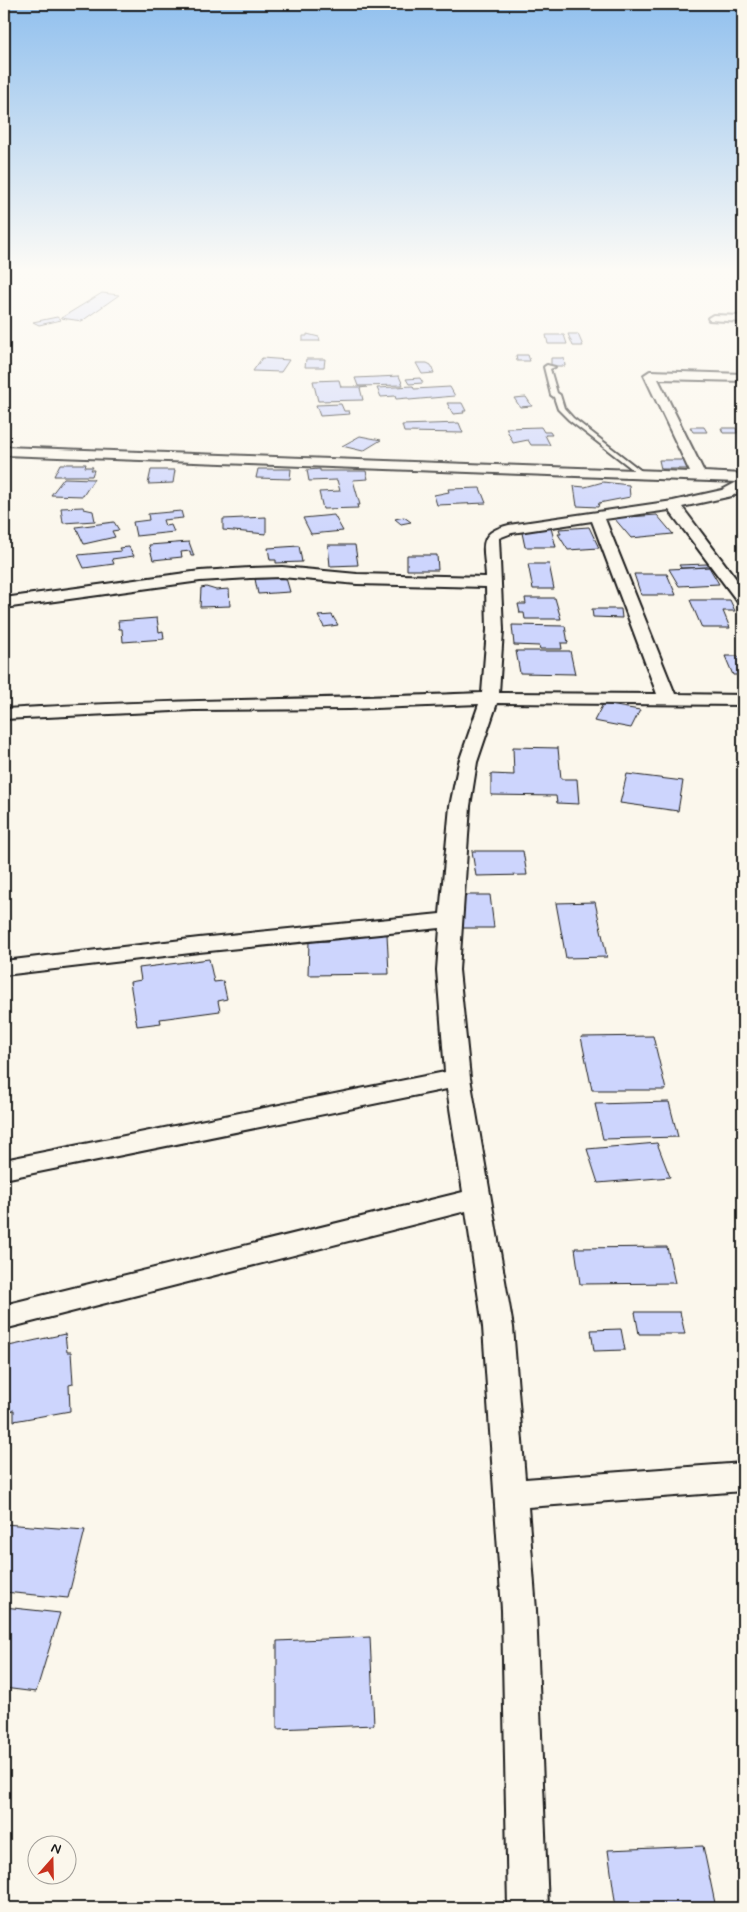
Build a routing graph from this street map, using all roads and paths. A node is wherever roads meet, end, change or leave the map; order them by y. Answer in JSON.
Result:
{"nodes":[{"id":1,"x":552,"y":367,"type":"dead end"},
{"id":2,"x":743,"y":377,"type":"edge"},
{"id":3,"x":4,"y":452,"type":"edge"},
{"id":4,"x":642,"y":474,"type":"junction"},
{"id":5,"x":699,"y":476,"type":"junction"},
{"id":6,"x":743,"y":478,"type":"edge"},
{"id":7,"x":743,"y":484,"type":"edge"},
{"id":8,"x":673,"y":505,"type":"junction"},
{"id":9,"x":597,"y":516,"type":"junction"},
{"id":10,"x":492,"y":582,"type":"junction"},
{"id":11,"x":743,"y":598,"type":"edge"},
{"id":12,"x":4,"y":603,"type":"edge"},
{"id":13,"x":490,"y":698,"type":"junction"},
{"id":14,"x":668,"y":699,"type":"junction"},
{"id":15,"x":743,"y":700,"type":"edge"},
{"id":16,"x":4,"y":714,"type":"edge"},
{"id":17,"x":450,"y":920,"type":"junction"},
{"id":18,"x":4,"y":968,"type":"edge"},
{"id":19,"x":458,"y":1078,"type":"junction"},
{"id":20,"x":4,"y":1170,"type":"edge"},
{"id":21,"x":478,"y":1198,"type":"junction"},
{"id":22,"x":4,"y":1317,"type":"edge"},
{"id":23,"x":743,"y":1477,"type":"edge"},
{"id":24,"x":510,"y":1494,"type":"junction"},
{"id":25,"x":528,"y":1908,"type":"edge"}],
"edges":[{"from":1,"to":4,"type":"lane"},
{"from":2,"to":5,"type":"street"},
{"from":3,"to":4,"type":"street"},
{"from":4,"to":5,"type":"street"},
{"from":5,"to":6,"type":"street"},
{"from":7,"to":8,"type":"street"},
{"from":8,"to":9,"type":"street"},
{"from":8,"to":11,"type":"street"},
{"from":9,"to":10,"type":"street"},
{"from":9,"to":14,"type":"street"},
{"from":10,"to":12,"type":"street"},
{"from":10,"to":13,"type":"street"},
{"from":13,"to":14,"type":"street"},
{"from":13,"to":16,"type":"street"},
{"from":13,"to":17,"type":"street"},
{"from":14,"to":15,"type":"street"},
{"from":17,"to":18,"type":"street"},
{"from":17,"to":19,"type":"street"},
{"from":19,"to":20,"type":"street"},
{"from":19,"to":21,"type":"street"},
{"from":21,"to":22,"type":"street"},
{"from":21,"to":24,"type":"street"},
{"from":23,"to":24,"type":"street"},
{"from":24,"to":25,"type":"street"}]}
